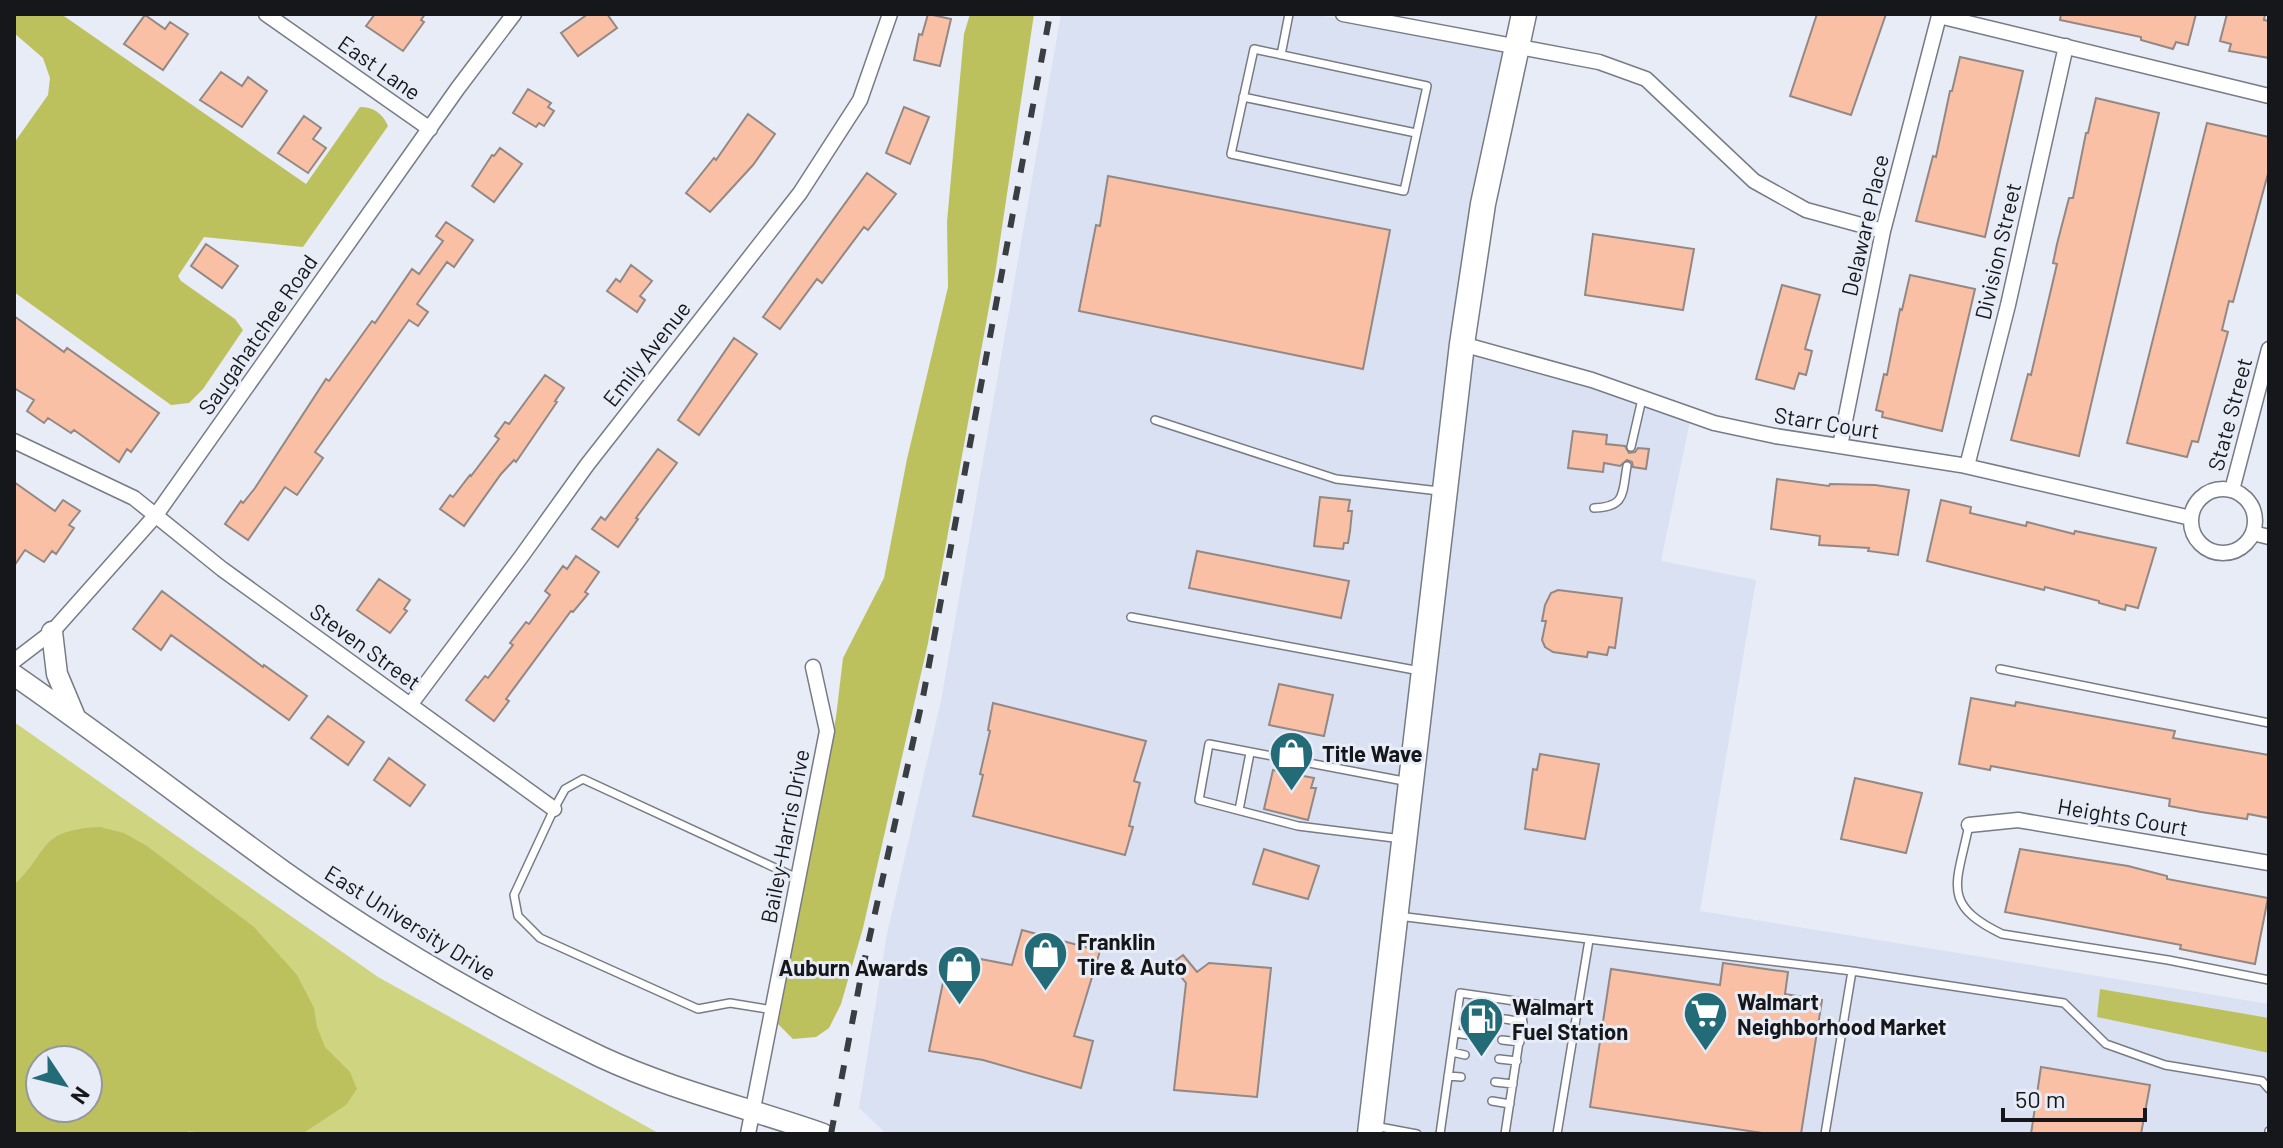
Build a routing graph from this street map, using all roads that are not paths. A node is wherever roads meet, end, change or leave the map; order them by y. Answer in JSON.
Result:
{"nodes":[{"id":1,"x":266,"y":14,"type":"edge"},
{"id":2,"x":514,"y":14,"type":"edge"},
{"id":3,"x":890,"y":14,"type":"edge"},
{"id":4,"x":1289,"y":14,"type":"edge"},
{"id":5,"x":1343,"y":14,"type":"edge"},
{"id":6,"x":1524,"y":14,"type":"edge"},
{"id":7,"x":1516,"y":45,"type":"junction"},
{"id":8,"x":2066,"y":46,"type":"junction"},
{"id":9,"x":1281,"y":55,"type":"junction"},
{"id":10,"x":2269,"y":96,"type":"edge"},
{"id":11,"x":1243,"y":97,"type":"junction"},
{"id":12,"x":430,"y":129,"type":"junction"},
{"id":13,"x":1416,"y":133,"type":"junction"},
{"id":14,"x":1883,"y":231,"type":"junction"},
{"id":15,"x":1462,"y":344,"type":"junction"},
{"id":16,"x":2269,"y":349,"type":"edge"},
{"id":17,"x":1642,"y":399,"type":"junction"},
{"id":18,"x":1155,"y":420,"type":"dead end"},
{"id":19,"x":14,"y":441,"type":"edge"},
{"id":20,"x":1840,"y":446,"type":"junction"},
{"id":21,"x":1631,"y":447,"type":"dead end"},
{"id":22,"x":1627,"y":466,"type":"dead end"},
{"id":23,"x":1967,"y":466,"type":"junction"},
{"id":24,"x":2232,"y":490,"type":"junction"},
{"id":25,"x":1444,"y":491,"type":"junction"},
{"id":26,"x":1594,"y":508,"type":"dead end"},
{"id":27,"x":156,"y":515,"type":"junction"},
{"id":28,"x":2191,"y":518,"type":"junction"},
{"id":29,"x":2253,"y":533,"type":"junction"},
{"id":30,"x":2269,"y":537,"type":"edge"},
{"id":31,"x":1131,"y":617,"type":"dead end"},
{"id":32,"x":52,"y":632,"type":"junction"},
{"id":33,"x":14,"y":661,"type":"edge"},
{"id":34,"x":813,"y":667,"type":"dead end"},
{"id":35,"x":2000,"y":669,"type":"dead end"},
{"id":36,"x":1423,"y":672,"type":"junction"},
{"id":37,"x":14,"y":675,"type":"edge"},
{"id":38,"x":410,"y":705,"type":"junction"},
{"id":39,"x":75,"y":717,"type":"junction"},
{"id":40,"x":2269,"y":723,"type":"edge"},
{"id":41,"x":1250,"y":753,"type":"junction"},
{"id":42,"x":1411,"y":783,"type":"junction"},
{"id":43,"x":554,"y":809,"type":"junction"},
{"id":44,"x":1239,"y":810,"type":"junction"},
{"id":45,"x":1969,"y":825,"type":"joint"},
{"id":46,"x":1404,"y":840,"type":"junction"},
{"id":47,"x":2269,"y":863,"type":"edge"},
{"id":48,"x":797,"y":878,"type":"junction"},
{"id":49,"x":1396,"y":916,"type":"junction"},
{"id":50,"x":1589,"y":940,"type":"junction"},
{"id":51,"x":1852,"y":971,"type":"junction"},
{"id":52,"x":2269,"y":980,"type":"edge"},
{"id":53,"x":1525,"y":1002,"type":"junction"},
{"id":54,"x":773,"y":1010,"type":"junction"},
{"id":55,"x":1577,"y":1010,"type":"junction"},
{"id":56,"x":1458,"y":1013,"type":"junction"},
{"id":57,"x":1471,"y":1014,"type":"dead end"},
{"id":58,"x":1505,"y":1019,"type":"dead end"},
{"id":59,"x":1523,"y":1022,"type":"junction"},
{"id":60,"x":1455,"y":1033,"type":"junction"},
{"id":61,"x":1468,"y":1035,"type":"dead end"},
{"id":62,"x":1502,"y":1040,"type":"dead end"},
{"id":63,"x":1520,"y":1042,"type":"junction"},
{"id":64,"x":1452,"y":1052,"type":"junction"},
{"id":65,"x":1465,"y":1055,"type":"dead end"},
{"id":66,"x":1499,"y":1059,"type":"dead end"},
{"id":67,"x":1517,"y":1061,"type":"junction"},
{"id":68,"x":1448,"y":1076,"type":"junction"},
{"id":69,"x":1461,"y":1077,"type":"dead end"},
{"id":70,"x":1495,"y":1082,"type":"dead end"},
{"id":71,"x":1513,"y":1084,"type":"junction"},
{"id":72,"x":2269,"y":1089,"type":"edge"},
{"id":73,"x":1445,"y":1095,"type":"junction"},
{"id":74,"x":1457,"y":1097,"type":"dead end"},
{"id":75,"x":1492,"y":1101,"type":"dead end"},
{"id":76,"x":1510,"y":1104,"type":"junction"},
{"id":77,"x":753,"y":1109,"type":"junction"},
{"id":78,"x":1371,"y":1130,"type":"edge"},
{"id":79,"x":748,"y":1134,"type":"edge"},
{"id":80,"x":823,"y":1134,"type":"edge"},
{"id":81,"x":1417,"y":1134,"type":"edge"},
{"id":82,"x":1440,"y":1134,"type":"edge"},
{"id":83,"x":1505,"y":1134,"type":"edge"},
{"id":84,"x":1557,"y":1134,"type":"edge"},
{"id":85,"x":1825,"y":1134,"type":"edge"}],
"edges":[{"from":1,"to":12,"type":"street","name":"East Lane"},
{"from":2,"to":12,"type":"street","name":"Saugahatchee Road"},
{"from":3,"to":38,"type":"street","name":"Emily Avenue"},
{"from":4,"to":9,"type":"lane"},
{"from":5,"to":7,"type":"street"},
{"from":6,"to":7,"type":"main road"},
{"from":7,"to":14,"type":"street"},
{"from":7,"to":15,"type":"main road"},
{"from":8,"to":10,"type":"street"},
{"from":8,"to":14,"type":"street","name":"Delaware Place"},
{"from":8,"to":23,"type":"street","name":"Division Street"},
{"from":9,"to":11,"type":"lane"},
{"from":9,"to":13,"type":"lane"},
{"from":11,"to":13,"type":"lane"},
{"from":11,"to":13,"type":"lane"},
{"from":12,"to":27,"type":"street","name":"Saugahatchee Road"},
{"from":14,"to":20,"type":"street","name":"Delaware Place"},
{"from":15,"to":17,"type":"street","name":"Starr Court"},
{"from":15,"to":25,"type":"main road"},
{"from":16,"to":24,"type":"street","name":"State Street"},
{"from":17,"to":20,"type":"street","name":"Starr Court"},
{"from":17,"to":21,"type":"lane"},
{"from":18,"to":25,"type":"lane"},
{"from":19,"to":27,"type":"street","name":"Steven Street"},
{"from":20,"to":23,"type":"street","name":"Starr Court"},
{"from":22,"to":26,"type":"lane"},
{"from":23,"to":28,"type":"street","name":"Starr Court"},
{"from":24,"to":28,"type":"street"},
{"from":24,"to":29,"type":"street"},
{"from":25,"to":36,"type":"main road"},
{"from":27,"to":32,"type":"street","name":"Saugahatchee Road"},
{"from":27,"to":38,"type":"street","name":"Steven Street"},
{"from":28,"to":29,"type":"street"},
{"from":29,"to":30,"type":"street"},
{"from":31,"to":36,"type":"lane"},
{"from":32,"to":33,"type":"street","name":"Saugahatchee Road"},
{"from":32,"to":39,"type":"main road"},
{"from":34,"to":48,"type":"street","name":"Bailey-Harris Drive"},
{"from":35,"to":40,"type":"lane"},
{"from":36,"to":42,"type":"main road"},
{"from":37,"to":39,"type":"main road","name":"East University Drive"},
{"from":38,"to":43,"type":"street","name":"Steven Street"},
{"from":39,"to":77,"type":"main road","name":"East University Drive"},
{"from":41,"to":42,"type":"lane"},
{"from":41,"to":44,"type":"lane"},
{"from":41,"to":44,"type":"lane"},
{"from":42,"to":46,"type":"main road"},
{"from":43,"to":48,"type":"lane"},
{"from":43,"to":54,"type":"lane"},
{"from":44,"to":46,"type":"lane"},
{"from":45,"to":47,"type":"street","name":"Heights Court"},
{"from":45,"to":52,"type":"lane"},
{"from":46,"to":49,"type":"main road"},
{"from":48,"to":54,"type":"street","name":"Bailey-Harris Drive"},
{"from":49,"to":50,"type":"lane"},
{"from":49,"to":78,"type":"main road"},
{"from":50,"to":51,"type":"lane"},
{"from":50,"to":55,"type":"lane"},
{"from":51,"to":72,"type":"lane"},
{"from":51,"to":85,"type":"lane"},
{"from":53,"to":55,"type":"lane"},
{"from":53,"to":56,"type":"lane"},
{"from":53,"to":59,"type":"lane"},
{"from":54,"to":77,"type":"street","name":"Bailey-Harris Drive"},
{"from":55,"to":84,"type":"lane"},
{"from":56,"to":57,"type":"lane"},
{"from":56,"to":60,"type":"lane"},
{"from":58,"to":59,"type":"lane"},
{"from":59,"to":63,"type":"lane"},
{"from":60,"to":61,"type":"lane"},
{"from":60,"to":64,"type":"lane"},
{"from":62,"to":63,"type":"lane"},
{"from":63,"to":67,"type":"lane"},
{"from":64,"to":65,"type":"lane"},
{"from":64,"to":68,"type":"lane"},
{"from":66,"to":67,"type":"lane"},
{"from":67,"to":71,"type":"lane"},
{"from":68,"to":69,"type":"lane"},
{"from":68,"to":73,"type":"lane"},
{"from":70,"to":71,"type":"lane"},
{"from":71,"to":76,"type":"lane"},
{"from":73,"to":74,"type":"lane"},
{"from":73,"to":82,"type":"lane"},
{"from":75,"to":76,"type":"lane"},
{"from":76,"to":83,"type":"lane"},
{"from":77,"to":79,"type":"street","name":"Bailey-Harris Drive"},
{"from":77,"to":80,"type":"main road","name":"East University Drive"},
{"from":78,"to":81,"type":"lane"}]}
